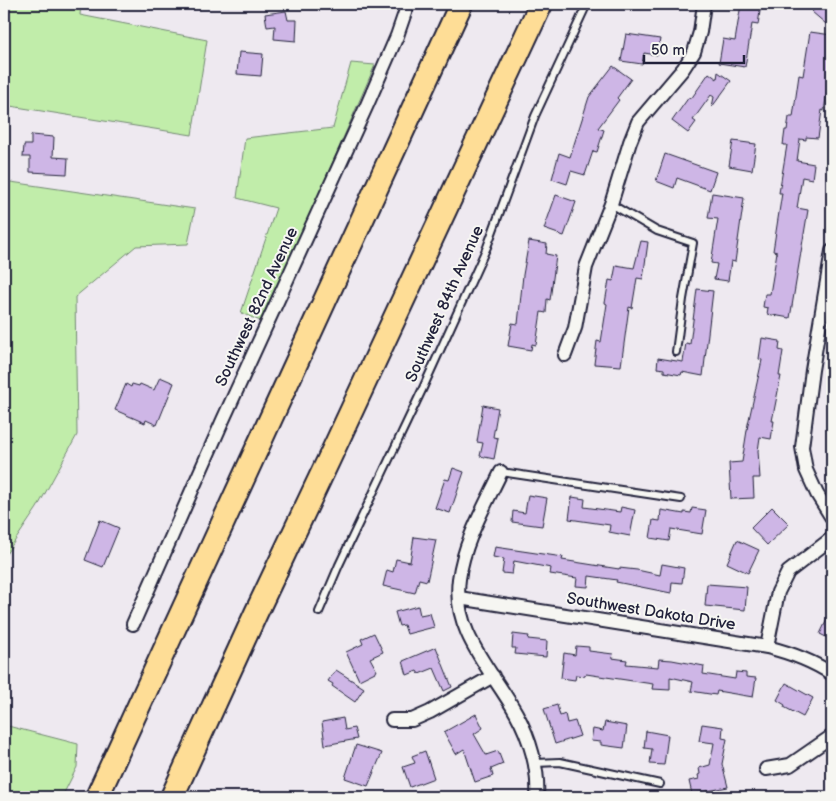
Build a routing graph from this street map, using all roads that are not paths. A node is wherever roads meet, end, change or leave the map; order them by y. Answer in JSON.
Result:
{"nodes":[{"id":1,"x":408,"y":4,"type":"edge"},
{"id":2,"x":461,"y":4,"type":"edge"},
{"id":3,"x":540,"y":4,"type":"edge"},
{"id":4,"x":587,"y":4,"type":"edge"},
{"id":5,"x":704,"y":4,"type":"edge"},
{"id":6,"x":611,"y":204,"type":"junction"},
{"id":7,"x":832,"y":251,"type":"edge"},
{"id":8,"x":676,"y":352,"type":"dead end"},
{"id":9,"x":565,"y":355,"type":"dead end"},
{"id":10,"x":501,"y":472,"type":"joint"},
{"id":11,"x":681,"y":499,"type":"dead end"},
{"id":12,"x":832,"y":518,"type":"edge"},
{"id":13,"x":832,"y":538,"type":"edge"},
{"id":14,"x":459,"y":598,"type":"junction"},
{"id":15,"x":319,"y":612,"type":"dead end"},
{"id":16,"x":133,"y":624,"type":"dead end"},
{"id":17,"x":767,"y":647,"type":"junction"},
{"id":18,"x":832,"y":674,"type":"edge"},
{"id":19,"x":493,"y":676,"type":"junction"},
{"id":20,"x":392,"y":720,"type":"dead end"},
{"id":21,"x":832,"y":736,"type":"edge"},
{"id":22,"x":535,"y":763,"type":"junction"},
{"id":23,"x":766,"y":769,"type":"dead end"},
{"id":24,"x":660,"y":784,"type":"dead end"},
{"id":25,"x":173,"y":796,"type":"edge"},
{"id":26,"x":97,"y":797,"type":"edge"},
{"id":27,"x":537,"y":797,"type":"edge"}],
"edges":[{"from":1,"to":16,"type":"street","name":"Southwest 82nd Avenue"},
{"from":2,"to":26,"type":"highway"},
{"from":3,"to":25,"type":"highway"},
{"from":4,"to":15,"type":"lane","name":"Southwest 84th Avenue"},
{"from":5,"to":6,"type":"street"},
{"from":6,"to":8,"type":"lane"},
{"from":6,"to":9,"type":"street"},
{"from":7,"to":12,"type":"street"},
{"from":10,"to":11,"type":"lane"},
{"from":10,"to":14,"type":"street"},
{"from":13,"to":17,"type":"street"},
{"from":14,"to":17,"type":"street","name":"Southwest Dakota Drive"},
{"from":14,"to":19,"type":"street"},
{"from":17,"to":18,"type":"street","name":"Southwest Dakota Drive"},
{"from":19,"to":20,"type":"street"},
{"from":19,"to":22,"type":"street"},
{"from":21,"to":23,"type":"street"},
{"from":22,"to":24,"type":"lane"},
{"from":22,"to":27,"type":"street"}]}
